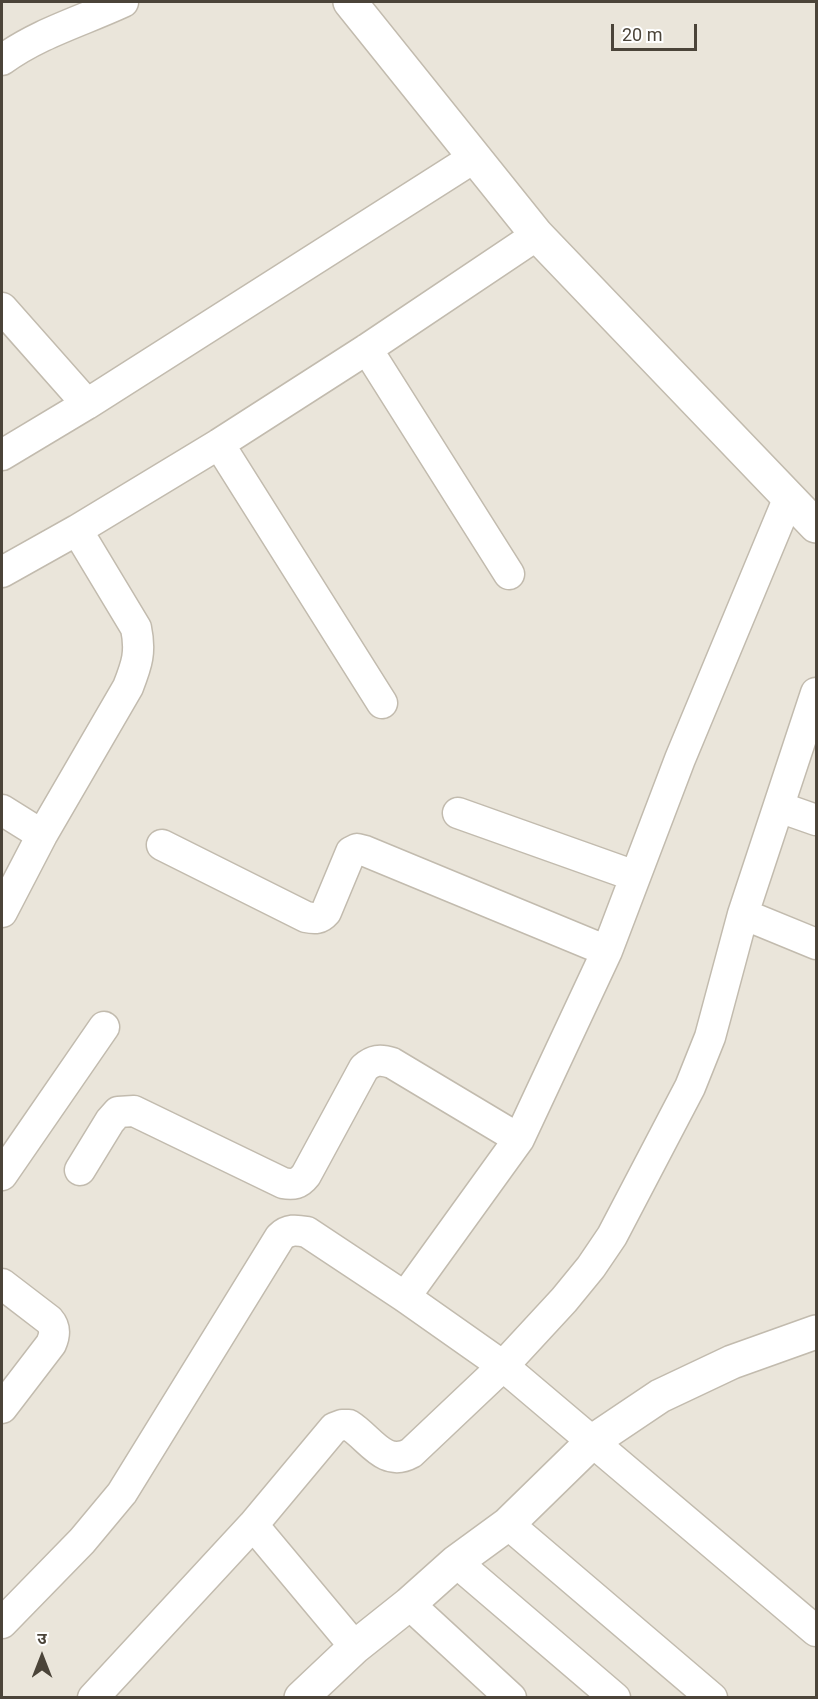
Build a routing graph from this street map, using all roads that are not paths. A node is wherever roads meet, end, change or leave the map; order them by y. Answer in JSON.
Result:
{"nodes":[{"id":1,"x":123,"y":2,"type":"edge"},
{"id":2,"x":350,"y":2,"type":"edge"},
{"id":3,"x":2,"y":60,"type":"edge"},
{"id":4,"x":475,"y":157,"type":"junction"},
{"id":5,"x":537,"y":235,"type":"junction"},
{"id":6,"x":2,"y":308,"type":"edge"},
{"id":7,"x":367,"y":349,"type":"junction"},
{"id":8,"x":87,"y":404,"type":"junction"},
{"id":9,"x":219,"y":444,"type":"junction"},
{"id":10,"x":2,"y":455,"type":"edge"},
{"id":11,"x":789,"y":496,"type":"junction"},
{"id":12,"x":816,"y":526,"type":"edge"},
{"id":13,"x":78,"y":530,"type":"junction"},
{"id":14,"x":2,"y":572,"type":"edge"},
{"id":15,"x":509,"y":574,"type":"dead end"},
{"id":16,"x":816,"y":693,"type":"edge"},
{"id":17,"x":382,"y":703,"type":"dead end"},
{"id":18,"x":778,"y":807,"type":"junction"},
{"id":19,"x":2,"y":810,"type":"edge"},
{"id":20,"x":458,"y":813,"type":"dead end"},
{"id":21,"x":816,"y":820,"type":"edge"},
{"id":22,"x":42,"y":836,"type":"junction"},
{"id":23,"x":162,"y":845,"type":"dead end"},
{"id":24,"x":635,"y":876,"type":"junction"},
{"id":25,"x":2,"y":912,"type":"edge"},
{"id":26,"x":743,"y":914,"type":"junction"},
{"id":27,"x":816,"y":944,"type":"edge"},
{"id":28,"x":607,"y":951,"type":"junction"},
{"id":29,"x":104,"y":1027,"type":"dead end"},
{"id":30,"x":519,"y":1139,"type":"junction"},
{"id":31,"x":80,"y":1170,"type":"dead end"},
{"id":32,"x":2,"y":1175,"type":"edge"},
{"id":33,"x":2,"y":1284,"type":"edge"},
{"id":34,"x":405,"y":1297,"type":"junction"},
{"id":35,"x":816,"y":1332,"type":"edge"},
{"id":36,"x":503,"y":1366,"type":"junction"},
{"id":37,"x":2,"y":1408,"type":"edge"},
{"id":38,"x":593,"y":1442,"type":"junction"},
{"id":39,"x":508,"y":1524,"type":"junction"},
{"id":40,"x":253,"y":1525,"type":"junction"},
{"id":41,"x":456,"y":1562,"type":"junction"},
{"id":42,"x":409,"y":1604,"type":"junction"},
{"id":43,"x":2,"y":1623,"type":"edge"},
{"id":44,"x":816,"y":1631,"type":"edge"},
{"id":45,"x":355,"y":1647,"type":"junction"},
{"id":46,"x":93,"y":1698,"type":"edge"},
{"id":47,"x":301,"y":1698,"type":"edge"},
{"id":48,"x":511,"y":1698,"type":"edge"},
{"id":49,"x":615,"y":1698,"type":"edge"},
{"id":50,"x":712,"y":1698,"type":"edge"}],
"edges":[{"from":1,"to":3,"type":"street"},
{"from":2,"to":4,"type":"street"},
{"from":4,"to":5,"type":"street"},
{"from":4,"to":8,"type":"street"},
{"from":5,"to":7,"type":"street"},
{"from":5,"to":11,"type":"street"},
{"from":6,"to":8,"type":"street"},
{"from":7,"to":9,"type":"street"},
{"from":7,"to":15,"type":"street"},
{"from":8,"to":10,"type":"street"},
{"from":9,"to":13,"type":"street"},
{"from":9,"to":17,"type":"street"},
{"from":11,"to":12,"type":"street"},
{"from":11,"to":24,"type":"street"},
{"from":13,"to":14,"type":"street"},
{"from":13,"to":22,"type":"street"},
{"from":16,"to":18,"type":"street"},
{"from":18,"to":21,"type":"street"},
{"from":18,"to":26,"type":"street"},
{"from":19,"to":22,"type":"street"},
{"from":20,"to":24,"type":"street"},
{"from":22,"to":25,"type":"street"},
{"from":23,"to":28,"type":"street"},
{"from":24,"to":28,"type":"street"},
{"from":26,"to":27,"type":"street"},
{"from":26,"to":36,"type":"street"},
{"from":28,"to":30,"type":"street"},
{"from":29,"to":32,"type":"street"},
{"from":30,"to":31,"type":"street"},
{"from":30,"to":34,"type":"street"},
{"from":33,"to":37,"type":"street"},
{"from":34,"to":36,"type":"street"},
{"from":34,"to":43,"type":"street"},
{"from":35,"to":38,"type":"street"},
{"from":36,"to":38,"type":"street"},
{"from":36,"to":40,"type":"street"},
{"from":38,"to":39,"type":"street"},
{"from":38,"to":44,"type":"street"},
{"from":39,"to":41,"type":"street"},
{"from":39,"to":50,"type":"street"},
{"from":40,"to":45,"type":"street"},
{"from":40,"to":46,"type":"street"},
{"from":41,"to":42,"type":"street"},
{"from":41,"to":49,"type":"street"},
{"from":42,"to":45,"type":"street"},
{"from":42,"to":48,"type":"street"},
{"from":45,"to":47,"type":"street"}]}
